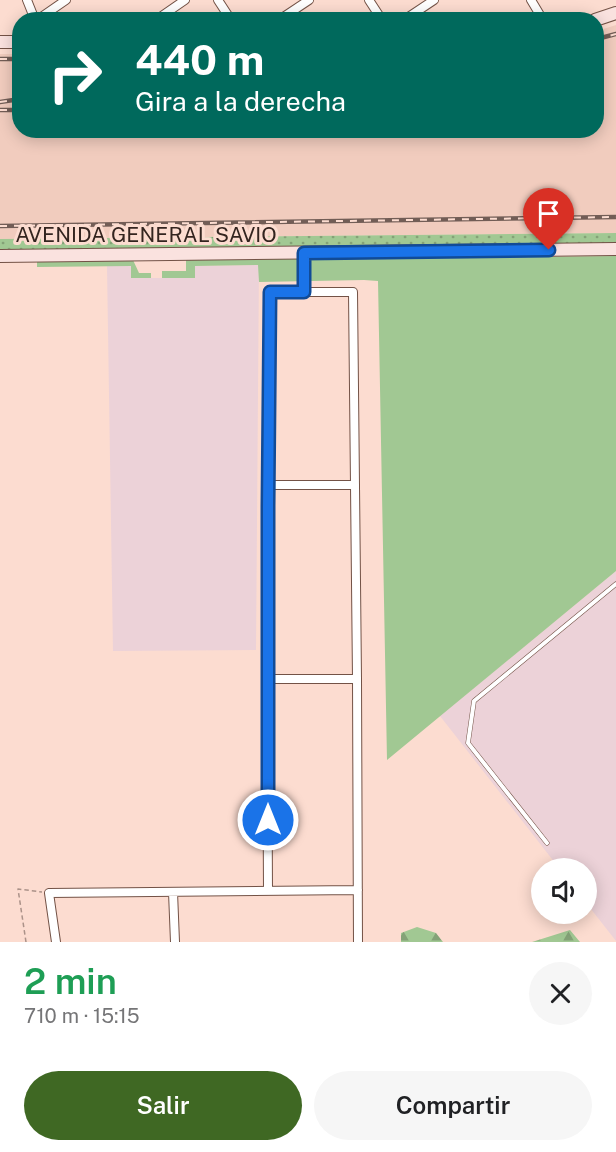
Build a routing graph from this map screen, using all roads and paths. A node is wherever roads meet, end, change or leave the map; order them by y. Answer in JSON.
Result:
{"nodes":[{"id":1,"x":66,"y":0,"type":"edge"},
{"id":2,"x":185,"y":0,"type":"edge"},
{"id":3,"x":309,"y":0,"type":"edge"},
{"id":4,"x":434,"y":0,"type":"edge"},
{"id":5,"x":48,"y":12,"type":"edge"},
{"id":6,"x":168,"y":12,"type":"edge"},
{"id":7,"x":291,"y":12,"type":"edge"},
{"id":8,"x":416,"y":12,"type":"edge"},
{"id":9,"x":616,"y":249,"type":"edge"},
{"id":10,"x":304,"y":253,"type":"junction"},
{"id":11,"x":0,"y":256,"type":"edge"},
{"id":12,"x":304,"y":292,"type":"junction"},
{"id":13,"x":268,"y":485,"type":"junction"},
{"id":14,"x":355,"y":485,"type":"junction"},
{"id":15,"x":616,"y":584,"type":"edge"},
{"id":16,"x":267,"y":679,"type":"junction"},
{"id":17,"x":357,"y":679,"type":"junction"},
{"id":18,"x":547,"y":843,"type":"dead end"},
{"id":19,"x":358,"y":890,"type":"junction"},
{"id":20,"x":268,"y":891,"type":"junction"},
{"id":21,"x":173,"y":892,"type":"junction"},
{"id":22,"x":49,"y":893,"type":"junction"},
{"id":23,"x":26,"y":942,"type":"edge"},
{"id":24,"x":56,"y":942,"type":"edge"},
{"id":25,"x":175,"y":942,"type":"edge"},
{"id":26,"x":358,"y":942,"type":"edge"}],
"edges":[{"from":1,"to":5,"type":"street"},
{"from":2,"to":6,"type":"street"},
{"from":3,"to":7,"type":"street"},
{"from":4,"to":8,"type":"street"},
{"from":9,"to":10,"type":"main road","name":"AVENIDA GENERAL SAVIO"},
{"from":10,"to":11,"type":"main road","name":"AVENIDA GENERAL SAVIO"},
{"from":10,"to":12,"type":"lane"},
{"from":12,"to":13,"type":"street"},
{"from":12,"to":14,"type":"street"},
{"from":13,"to":14,"type":"street"},
{"from":13,"to":16,"type":"street"},
{"from":14,"to":17,"type":"street"},
{"from":15,"to":18,"type":"lane"},
{"from":16,"to":17,"type":"street"},
{"from":16,"to":20,"type":"street"},
{"from":17,"to":19,"type":"street"},
{"from":19,"to":20,"type":"street"},
{"from":19,"to":26,"type":"street"},
{"from":20,"to":21,"type":"street"},
{"from":21,"to":22,"type":"street"},
{"from":21,"to":25,"type":"street"},
{"from":22,"to":23,"type":"path"},
{"from":22,"to":24,"type":"street"}]}
